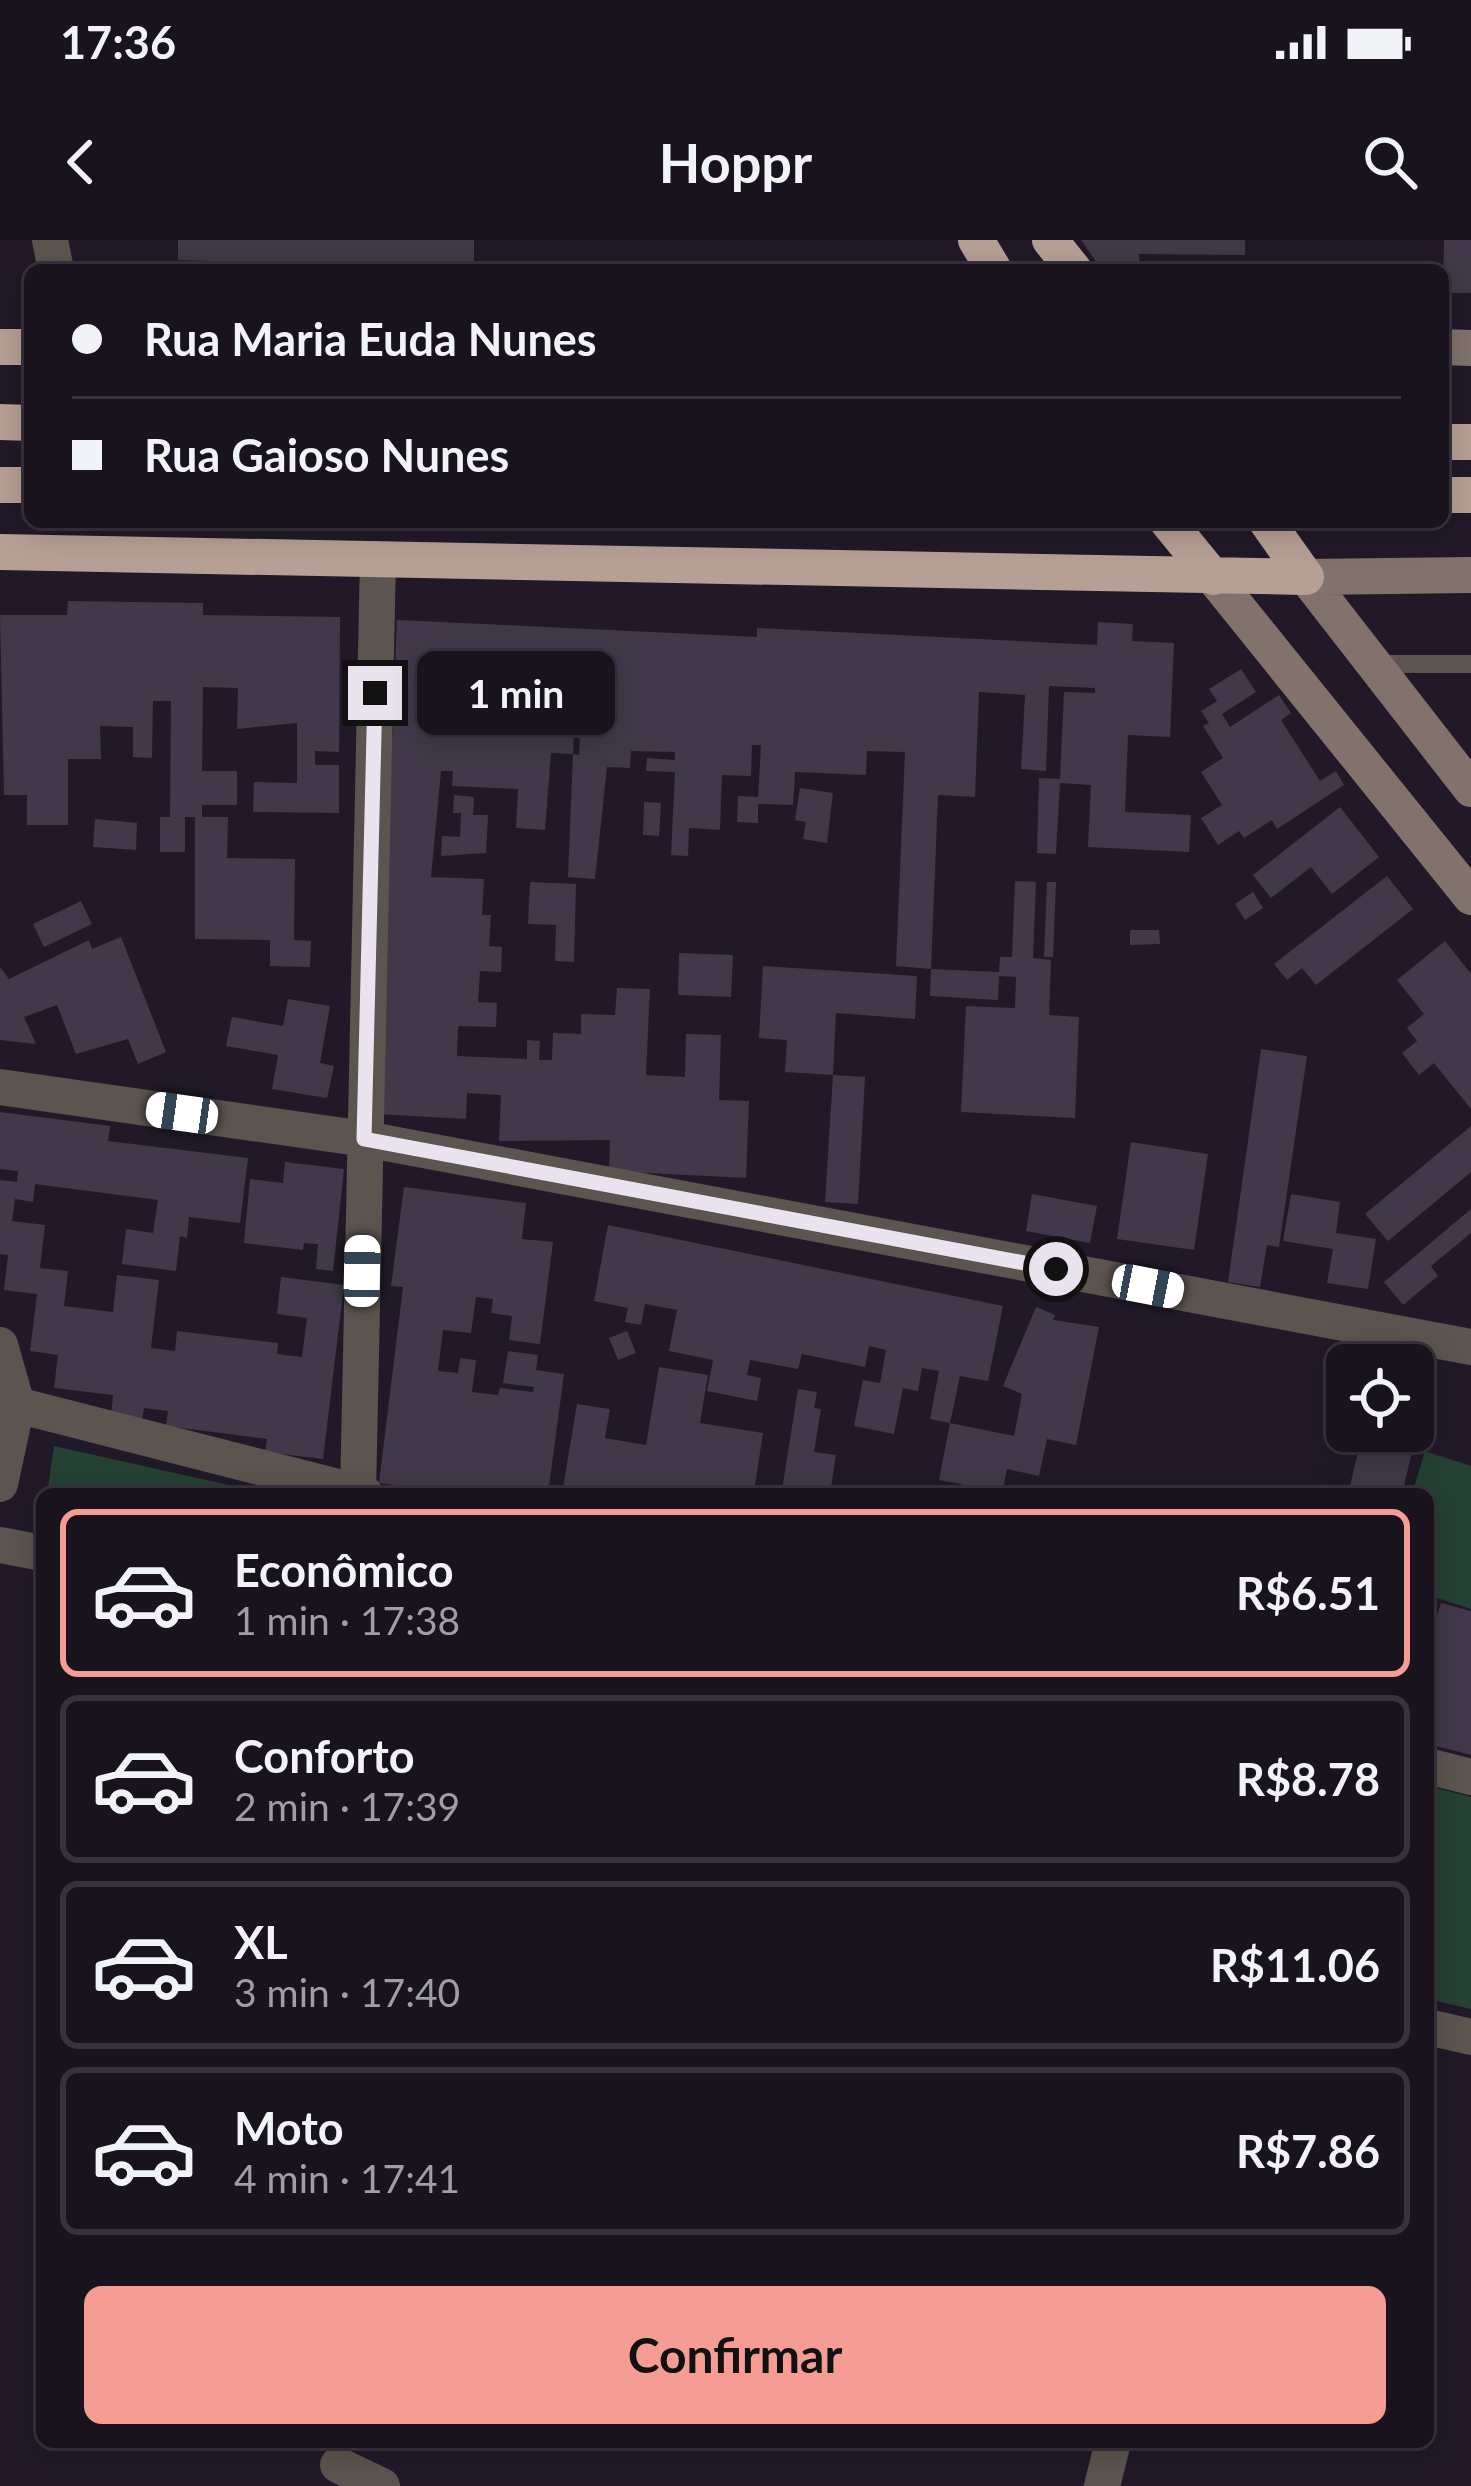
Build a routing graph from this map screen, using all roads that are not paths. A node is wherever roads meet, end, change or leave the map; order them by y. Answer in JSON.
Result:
{"nodes":[{"id":1,"x":1050,"y":240,"type":"edge"},
{"id":2,"x":1069,"y":264,"type":"edge"},
{"id":3,"x":1173,"y":528,"type":"edge"},
{"id":4,"x":1271,"y":528,"type":"edge"},
{"id":5,"x":0,"y":551,"type":"edge"},
{"id":6,"x":378,"y":559,"type":"junction"},
{"id":7,"x":1471,"y":575,"type":"edge"},
{"id":8,"x":1213,"y":577,"type":"junction"},
{"id":9,"x":1306,"y":577,"type":"junction"},
{"id":10,"x":1371,"y":664,"type":"junction"},
{"id":11,"x":1471,"y":664,"type":"edge"},
{"id":12,"x":1471,"y":789,"type":"edge"},
{"id":13,"x":1471,"y":897,"type":"edge"},
{"id":14,"x":0,"y":1087,"type":"edge"},
{"id":15,"x":364,"y":1139,"type":"junction"},
{"id":16,"x":0,"y":1345,"type":"edge"},
{"id":17,"x":1471,"y":1347,"type":"edge"},
{"id":18,"x":17,"y":1405,"type":"junction"},
{"id":19,"x":0,"y":1484,"type":"edge"},
{"id":20,"x":341,"y":1488,"type":"edge"},
{"id":21,"x":360,"y":1488,"type":"edge"},
{"id":22,"x":0,"y":1545,"type":"edge"},
{"id":23,"x":36,"y":1552,"type":"edge"},
{"id":24,"x":1434,"y":1768,"type":"edge"},
{"id":25,"x":1471,"y":1777,"type":"edge"},
{"id":26,"x":1434,"y":2029,"type":"edge"},
{"id":27,"x":1471,"y":2038,"type":"edge"},
{"id":28,"x":1112,"y":2448,"type":"edge"},
{"id":29,"x":338,"y":2464,"type":"edge"},
{"id":30,"x":382,"y":2486,"type":"edge"},
{"id":31,"x":1102,"y":2486,"type":"edge"}],
"edges":[{"from":1,"to":2,"type":"highway"},
{"from":3,"to":8,"type":"highway"},
{"from":4,"to":9,"type":"highway"},
{"from":5,"to":6,"type":"highway"},
{"from":6,"to":8,"type":"highway"},
{"from":6,"to":15,"type":"street"},
{"from":7,"to":9,"type":"main road"},
{"from":8,"to":9,"type":"highway"},
{"from":8,"to":13,"type":"main road"},
{"from":9,"to":10,"type":"main road"},
{"from":10,"to":11,"type":"lane"},
{"from":10,"to":12,"type":"main road"},
{"from":14,"to":15,"type":"street"},
{"from":15,"to":17,"type":"street"},
{"from":15,"to":21,"type":"street"},
{"from":16,"to":18,"type":"street"},
{"from":18,"to":19,"type":"street"},
{"from":18,"to":20,"type":"street"},
{"from":22,"to":23,"type":"street"},
{"from":24,"to":25,"type":"street"},
{"from":26,"to":27,"type":"street"},
{"from":28,"to":31,"type":"street"},
{"from":29,"to":30,"type":"street"}]}
